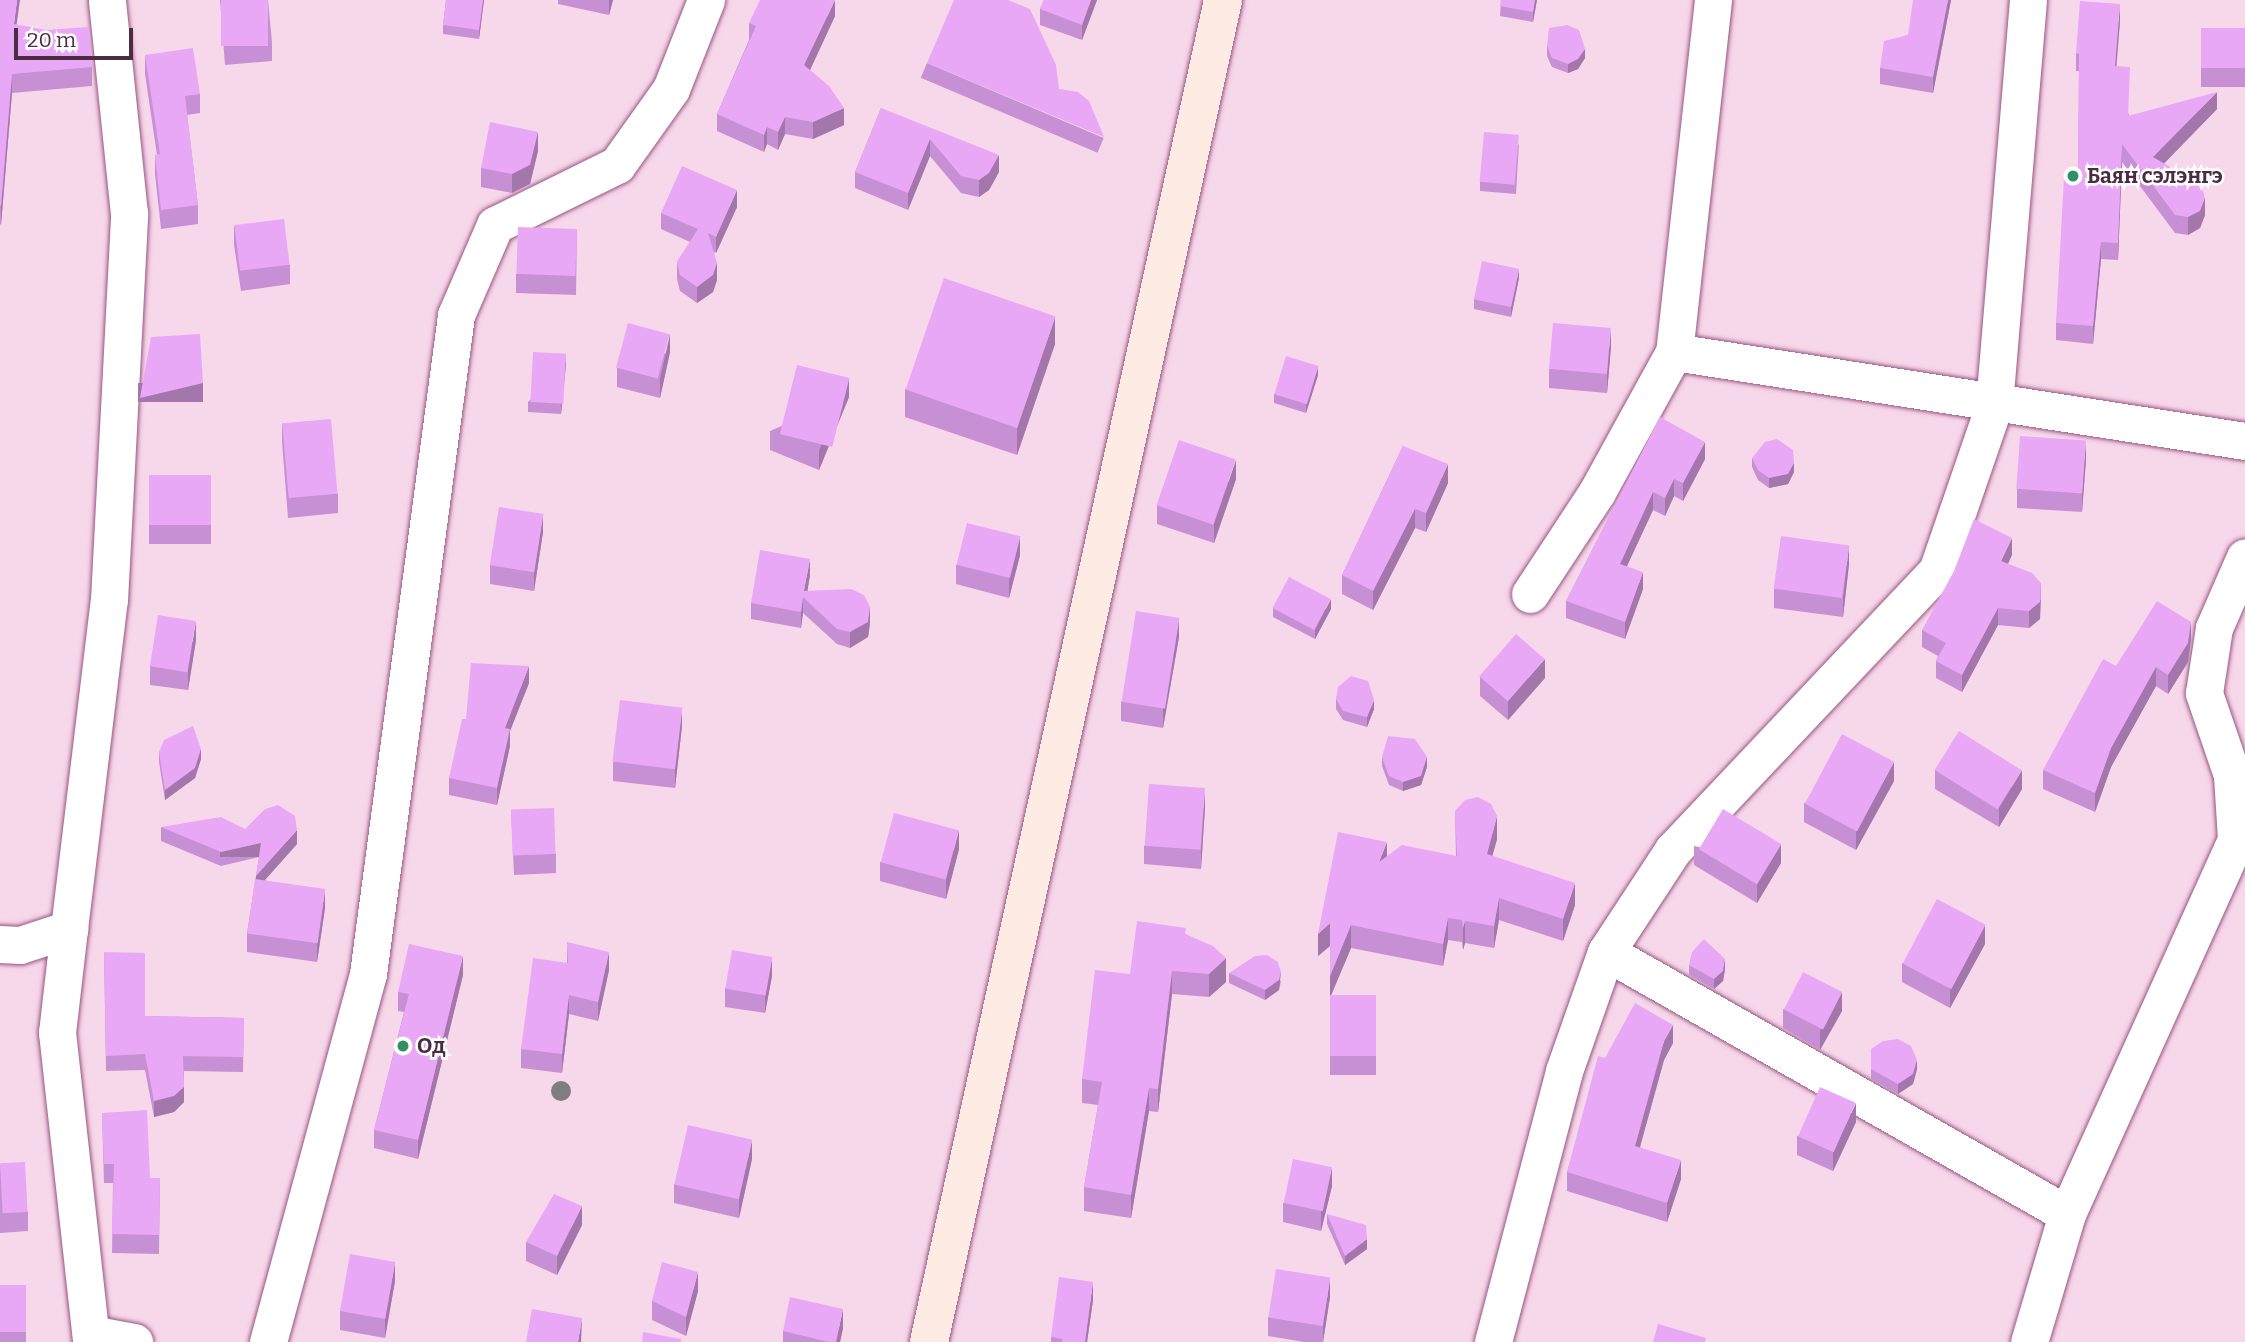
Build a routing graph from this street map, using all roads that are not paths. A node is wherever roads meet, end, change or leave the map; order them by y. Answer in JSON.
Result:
{"nodes":[{"id":1,"x":107,"y":0,"type":"edge"},
{"id":2,"x":706,"y":0,"type":"edge"},
{"id":3,"x":1223,"y":0,"type":"edge"},
{"id":4,"x":1713,"y":0,"type":"edge"},
{"id":5,"x":2028,"y":0,"type":"edge"},
{"id":6,"x":1674,"y":352,"type":"junction"},
{"id":7,"x":1994,"y":405,"type":"junction"},
{"id":8,"x":2245,"y":441,"type":"edge"},
{"id":9,"x":2245,"y":557,"type":"edge"},
{"id":10,"x":1530,"y":594,"type":"dead end"},
{"id":11,"x":69,"y":929,"type":"junction"},
{"id":12,"x":0,"y":944,"type":"edge"},
{"id":13,"x":1606,"y":952,"type":"junction"},
{"id":14,"x":2067,"y":1214,"type":"junction"},
{"id":15,"x":91,"y":1338,"type":"edge"},
{"id":16,"x":134,"y":1342,"type":"edge"},
{"id":17,"x":268,"y":1342,"type":"edge"},
{"id":18,"x":929,"y":1342,"type":"edge"},
{"id":19,"x":1493,"y":1342,"type":"edge"},
{"id":20,"x":2029,"y":1342,"type":"edge"}],
"edges":[{"from":1,"to":11,"type":"street"},
{"from":2,"to":17,"type":"street"},
{"from":3,"to":18,"type":"main road"},
{"from":4,"to":6,"type":"street"},
{"from":5,"to":7,"type":"street"},
{"from":6,"to":7,"type":"street"},
{"from":6,"to":10,"type":"street"},
{"from":7,"to":8,"type":"street"},
{"from":7,"to":13,"type":"street"},
{"from":9,"to":14,"type":"street"},
{"from":11,"to":12,"type":"street"},
{"from":11,"to":15,"type":"street"},
{"from":13,"to":14,"type":"street"},
{"from":13,"to":19,"type":"street"},
{"from":14,"to":20,"type":"street"},
{"from":15,"to":16,"type":"street"}]}
